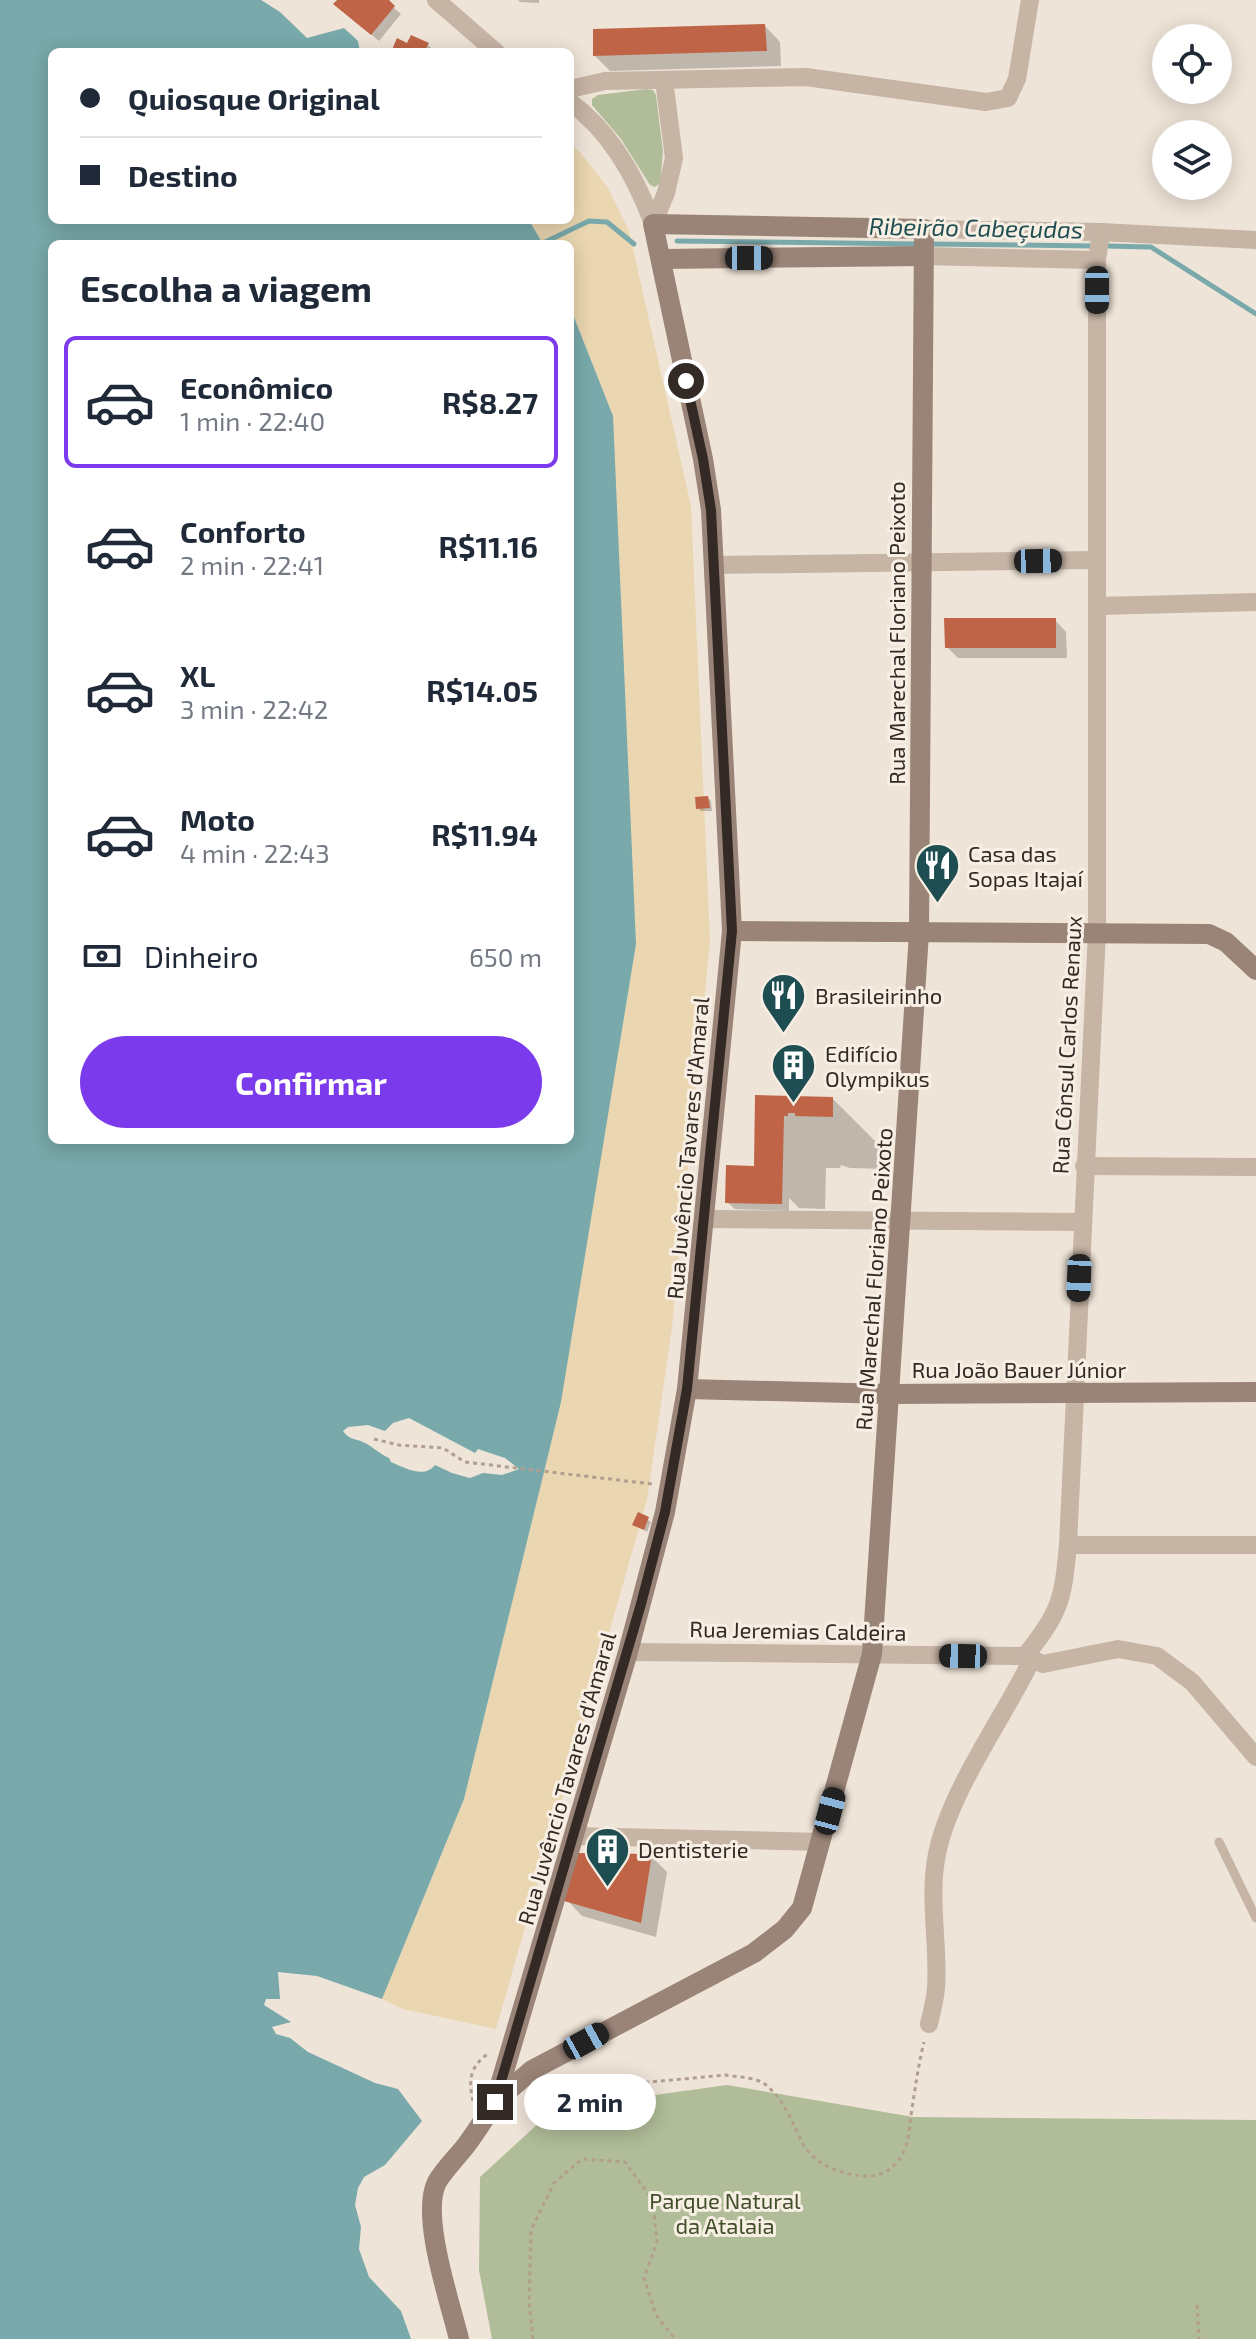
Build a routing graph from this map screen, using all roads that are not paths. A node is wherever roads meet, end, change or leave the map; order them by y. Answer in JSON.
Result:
{"nodes":[{"id":1,"x":436,"y":0,"type":"edge"},
{"id":2,"x":1030,"y":0,"type":"edge"},
{"id":3,"x":491,"y":48,"type":"edge"},
{"id":4,"x":664,"y":80,"type":"junction"},
{"id":5,"x":574,"y":88,"type":"edge"},
{"id":6,"x":574,"y":106,"type":"edge"},
{"id":7,"x":653,"y":224,"type":"junction"},
{"id":8,"x":1101,"y":232,"type":"junction"},
{"id":9,"x":1256,"y":240,"type":"edge"},
{"id":10,"x":923,"y":243,"type":"junction"},
{"id":11,"x":662,"y":259,"type":"junction"},
{"id":12,"x":1097,"y":260,"type":"junction"},
{"id":13,"x":1097,"y":560,"type":"junction"},
{"id":14,"x":920,"y":562,"type":"junction"},
{"id":15,"x":715,"y":565,"type":"junction"},
{"id":16,"x":1256,"y":602,"type":"edge"},
{"id":17,"x":1098,"y":606,"type":"junction"},
{"id":18,"x":732,"y":931,"type":"junction"},
{"id":19,"x":1097,"y":932,"type":"junction"},
{"id":20,"x":919,"y":933,"type":"junction"},
{"id":21,"x":1256,"y":970,"type":"edge"},
{"id":22,"x":1084,"y":1166,"type":"junction"},
{"id":23,"x":1256,"y":1167,"type":"edge"},
{"id":24,"x":705,"y":1219,"type":"junction"},
{"id":25,"x":901,"y":1222,"type":"junction"},
{"id":26,"x":1082,"y":1222,"type":"junction"},
{"id":27,"x":687,"y":1389,"type":"junction"},
{"id":28,"x":1075,"y":1392,"type":"junction"},
{"id":29,"x":1256,"y":1392,"type":"edge"},
{"id":30,"x":890,"y":1394,"type":"junction"},
{"id":31,"x":1068,"y":1545,"type":"junction"},
{"id":32,"x":1256,"y":1545,"type":"edge"},
{"id":33,"x":628,"y":1652,"type":"junction"},
{"id":34,"x":872,"y":1654,"type":"junction"},
{"id":35,"x":1025,"y":1656,"type":"junction"},
{"id":36,"x":1256,"y":1757,"type":"edge"},
{"id":37,"x":574,"y":1836,"type":"junction"},
{"id":38,"x":821,"y":1842,"type":"junction"},
{"id":39,"x":1219,"y":1842,"type":"dead end"},
{"id":40,"x":1256,"y":1918,"type":"edge"},
{"id":41,"x":929,"y":2024,"type":"road end"},
{"id":42,"x":507,"y":2058,"type":"junction"},
{"id":43,"x":532,"y":2070,"type":"junction"},
{"id":44,"x":495,"y":2102,"type":"junction"},
{"id":45,"x":459,"y":2339,"type":"edge"}],
"edges":[{"from":1,"to":3,"type":"street"},
{"from":2,"to":4,"type":"street"},
{"from":4,"to":5,"type":"street"},
{"from":4,"to":7,"type":"street"},
{"from":6,"to":7,"type":"street","name":"Rua Juvêncio Tavares d'Amaral"},
{"from":7,"to":10,"type":"street"},
{"from":7,"to":11,"type":"street","name":"Rua Juvêncio Tavares d'Amaral"},
{"from":8,"to":9,"type":"street"},
{"from":8,"to":10,"type":"street"},
{"from":8,"to":12,"type":"street","name":"Rua Cônsul Carlos Renaux"},
{"from":10,"to":11,"type":"street"},
{"from":10,"to":12,"type":"street"},
{"from":10,"to":14,"type":"street","name":"Rua Marechal Floriano Peixoto"},
{"from":11,"to":15,"type":"street","name":"Rua Juvêncio Tavares d'Amaral"},
{"from":12,"to":13,"type":"street","name":"Rua Cônsul Carlos Renaux"},
{"from":13,"to":14,"type":"street"},
{"from":13,"to":17,"type":"street","name":"Rua Cônsul Carlos Renaux"},
{"from":14,"to":15,"type":"street"},
{"from":14,"to":20,"type":"street","name":"Rua Marechal Floriano Peixoto"},
{"from":15,"to":18,"type":"street","name":"Rua Juvêncio Tavares d'Amaral"},
{"from":16,"to":17,"type":"street"},
{"from":17,"to":19,"type":"street","name":"Rua Cônsul Carlos Renaux"},
{"from":18,"to":20,"type":"street"},
{"from":18,"to":24,"type":"street","name":"Rua Juvêncio Tavares d'Amaral"},
{"from":19,"to":20,"type":"street"},
{"from":19,"to":21,"type":"street"},
{"from":19,"to":22,"type":"street","name":"Rua Cônsul Carlos Renaux"},
{"from":20,"to":25,"type":"street","name":"Rua Marechal Floriano Peixoto"},
{"from":22,"to":23,"type":"street"},
{"from":22,"to":26,"type":"street","name":"Rua Cônsul Carlos Renaux"},
{"from":24,"to":25,"type":"street"},
{"from":24,"to":27,"type":"street","name":"Rua Juvêncio Tavares d'Amaral"},
{"from":25,"to":26,"type":"street"},
{"from":25,"to":30,"type":"street","name":"Rua Marechal Floriano Peixoto"},
{"from":26,"to":28,"type":"street","name":"Rua Cônsul Carlos Renaux"},
{"from":27,"to":30,"type":"street","name":"Rua João Bauer Júnior"},
{"from":27,"to":33,"type":"street","name":"Rua Juvêncio Tavares d'Amaral"},
{"from":28,"to":29,"type":"street","name":"Rua João Bauer Júnior"},
{"from":28,"to":30,"type":"street","name":"Rua João Bauer Júnior"},
{"from":28,"to":31,"type":"street","name":"Rua Cônsul Carlos Renaux"},
{"from":30,"to":34,"type":"street","name":"Rua Marechal Floriano Peixoto"},
{"from":31,"to":32,"type":"street"},
{"from":31,"to":35,"type":"street","name":"Rua Cônsul Carlos Renaux"},
{"from":33,"to":34,"type":"street","name":"Rua Jeremias Caldeira"},
{"from":33,"to":37,"type":"street","name":"Rua Juvêncio Tavares d'Amaral"},
{"from":34,"to":35,"type":"street","name":"Rua Jeremias Caldeira"},
{"from":34,"to":38,"type":"street","name":"Rua Marechal Floriano Peixoto"},
{"from":35,"to":36,"type":"street","name":"Rua Jeremias Caldeira"},
{"from":35,"to":41,"type":"street"},
{"from":37,"to":38,"type":"street"},
{"from":37,"to":42,"type":"street","name":"Rua Juvêncio Tavares d'Amaral"},
{"from":38,"to":43,"type":"street","name":"Rua Marechal Floriano Peixoto"},
{"from":39,"to":40,"type":"lane"},
{"from":42,"to":43,"type":"street"},
{"from":42,"to":44,"type":"street","name":"Rua Juvêncio Tavares d'Amaral"},
{"from":43,"to":44,"type":"street","name":"Rua Marechal Floriano Peixoto"},
{"from":44,"to":45,"type":"street"}]}
